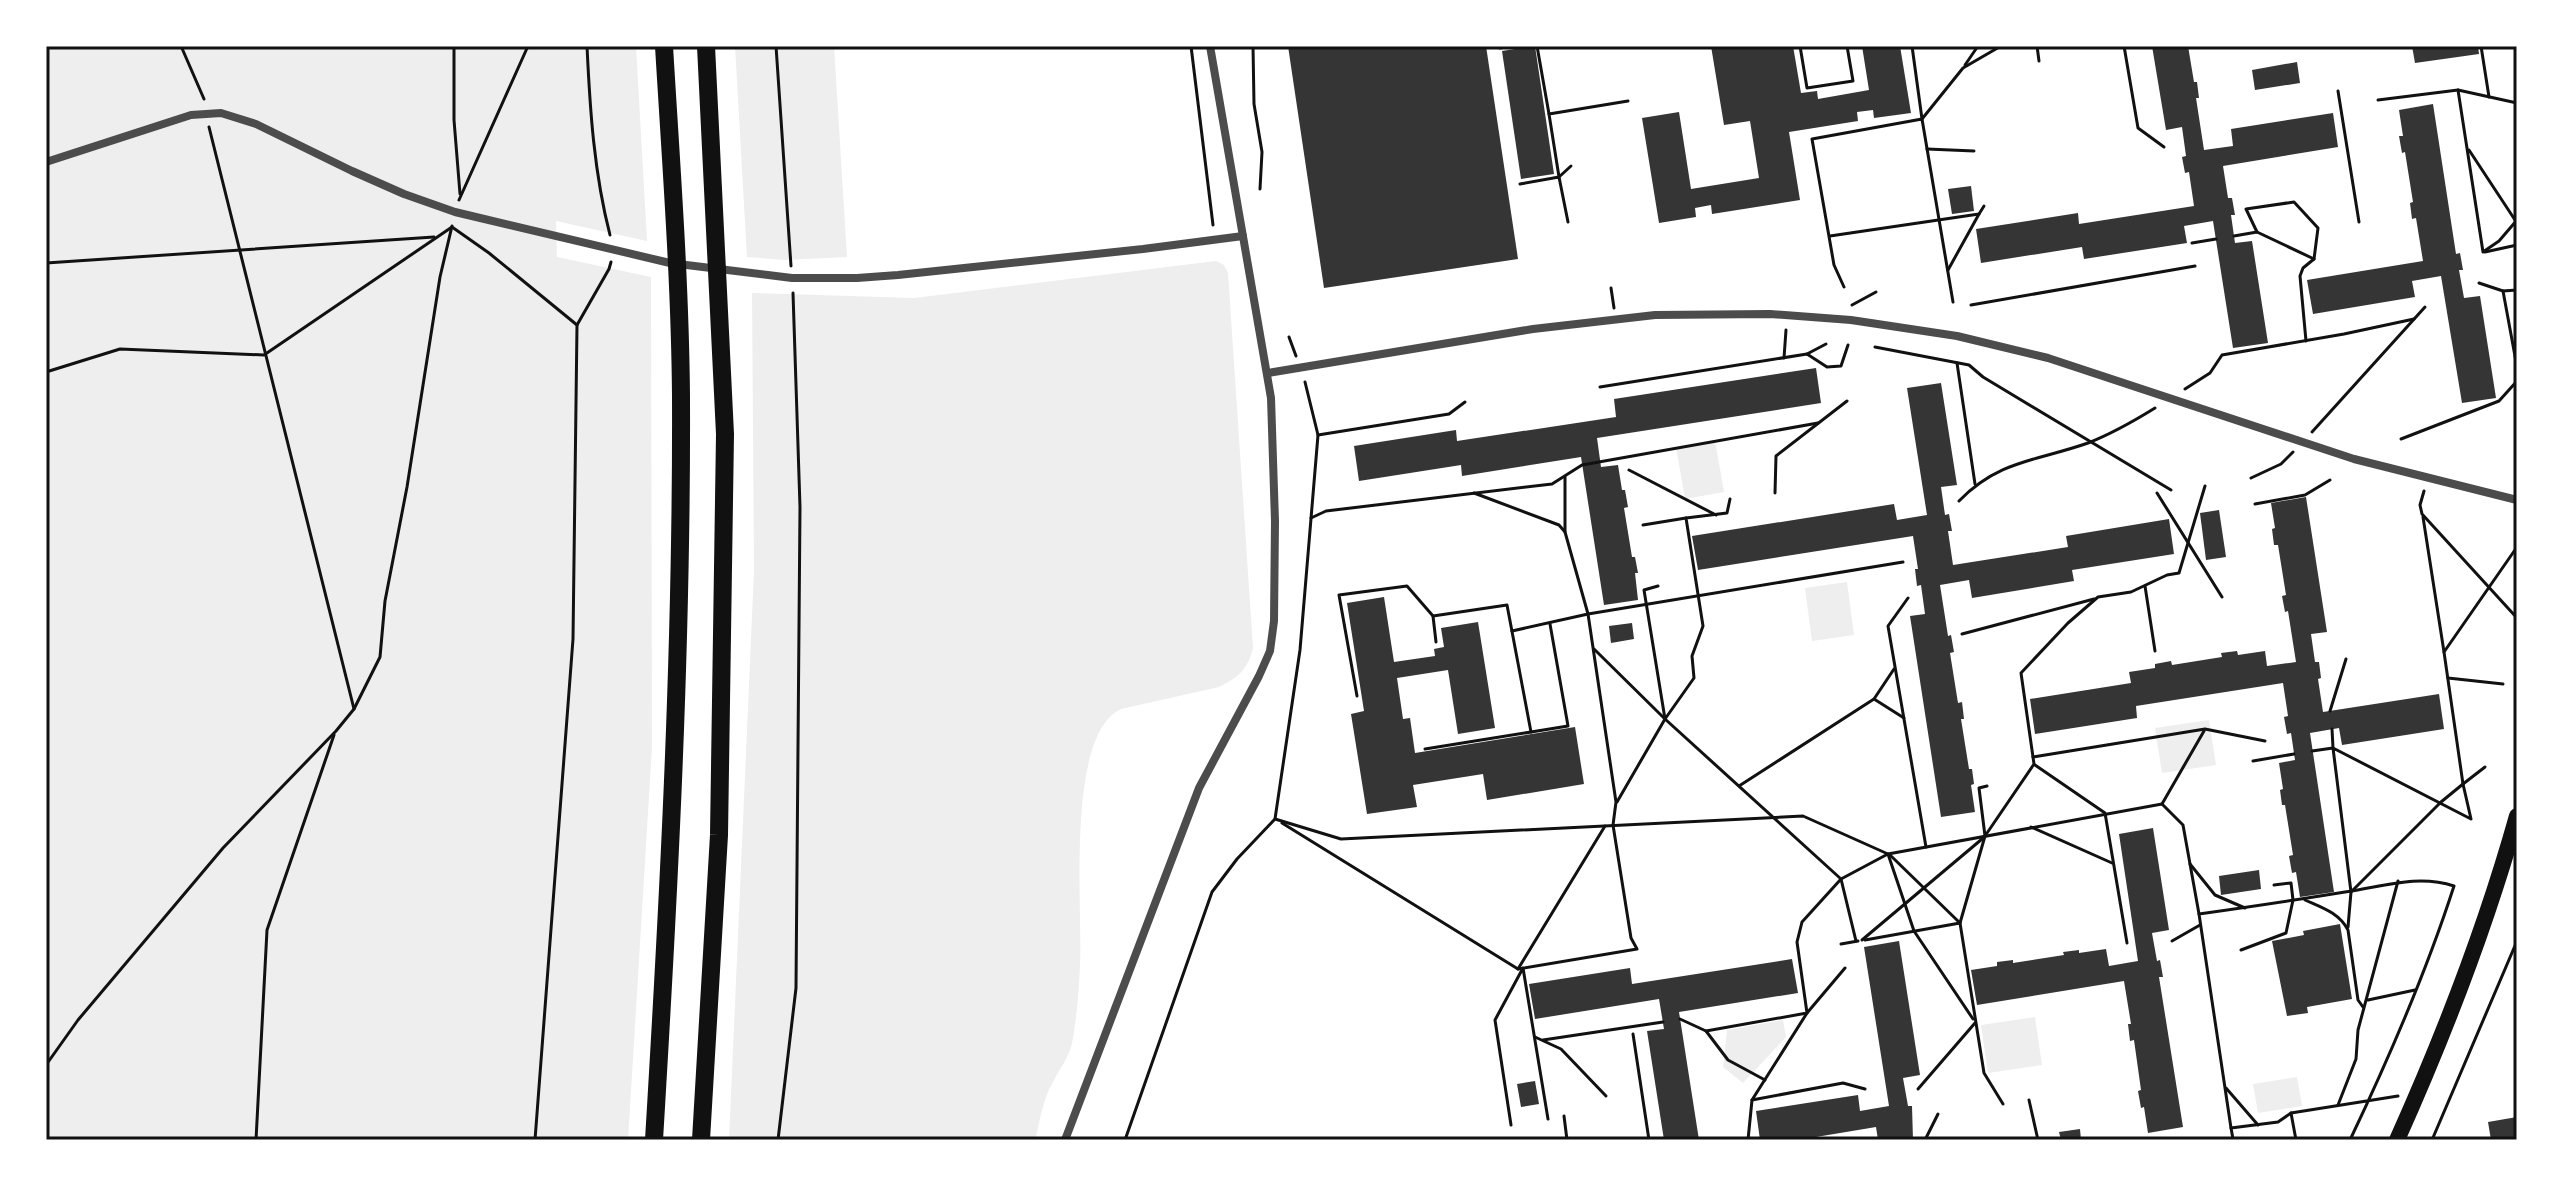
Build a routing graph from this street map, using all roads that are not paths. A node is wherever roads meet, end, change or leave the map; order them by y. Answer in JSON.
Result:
{"nodes":[{"id":1,"x":664,"y":46,"type":"edge"},
{"id":2,"x":706,"y":46,"type":"edge"},
{"id":3,"x":1210,"y":46,"type":"edge"},
{"id":4,"x":46,"y":162,"type":"edge"},
{"id":5,"x":1243,"y":236,"type":"junction"},
{"id":6,"x":1268,"y":373,"type":"junction"},
{"id":7,"x":2517,"y":500,"type":"edge"},
{"id":8,"x":2517,"y":816,"type":"edge"},
{"id":9,"x":654,"y":1140,"type":"edge"},
{"id":10,"x":701,"y":1140,"type":"edge"},
{"id":11,"x":1065,"y":1140,"type":"edge"},
{"id":12,"x":2397,"y":1140,"type":"edge"}],
"edges":[{"from":1,"to":9,"type":"highway"},
{"from":2,"to":10,"type":"highway"},
{"from":3,"to":5,"type":"street"},
{"from":4,"to":5,"type":"street"},
{"from":5,"to":6,"type":"street"},
{"from":6,"to":7,"type":"street"},
{"from":6,"to":11,"type":"street"},
{"from":8,"to":12,"type":"main road"}]}
